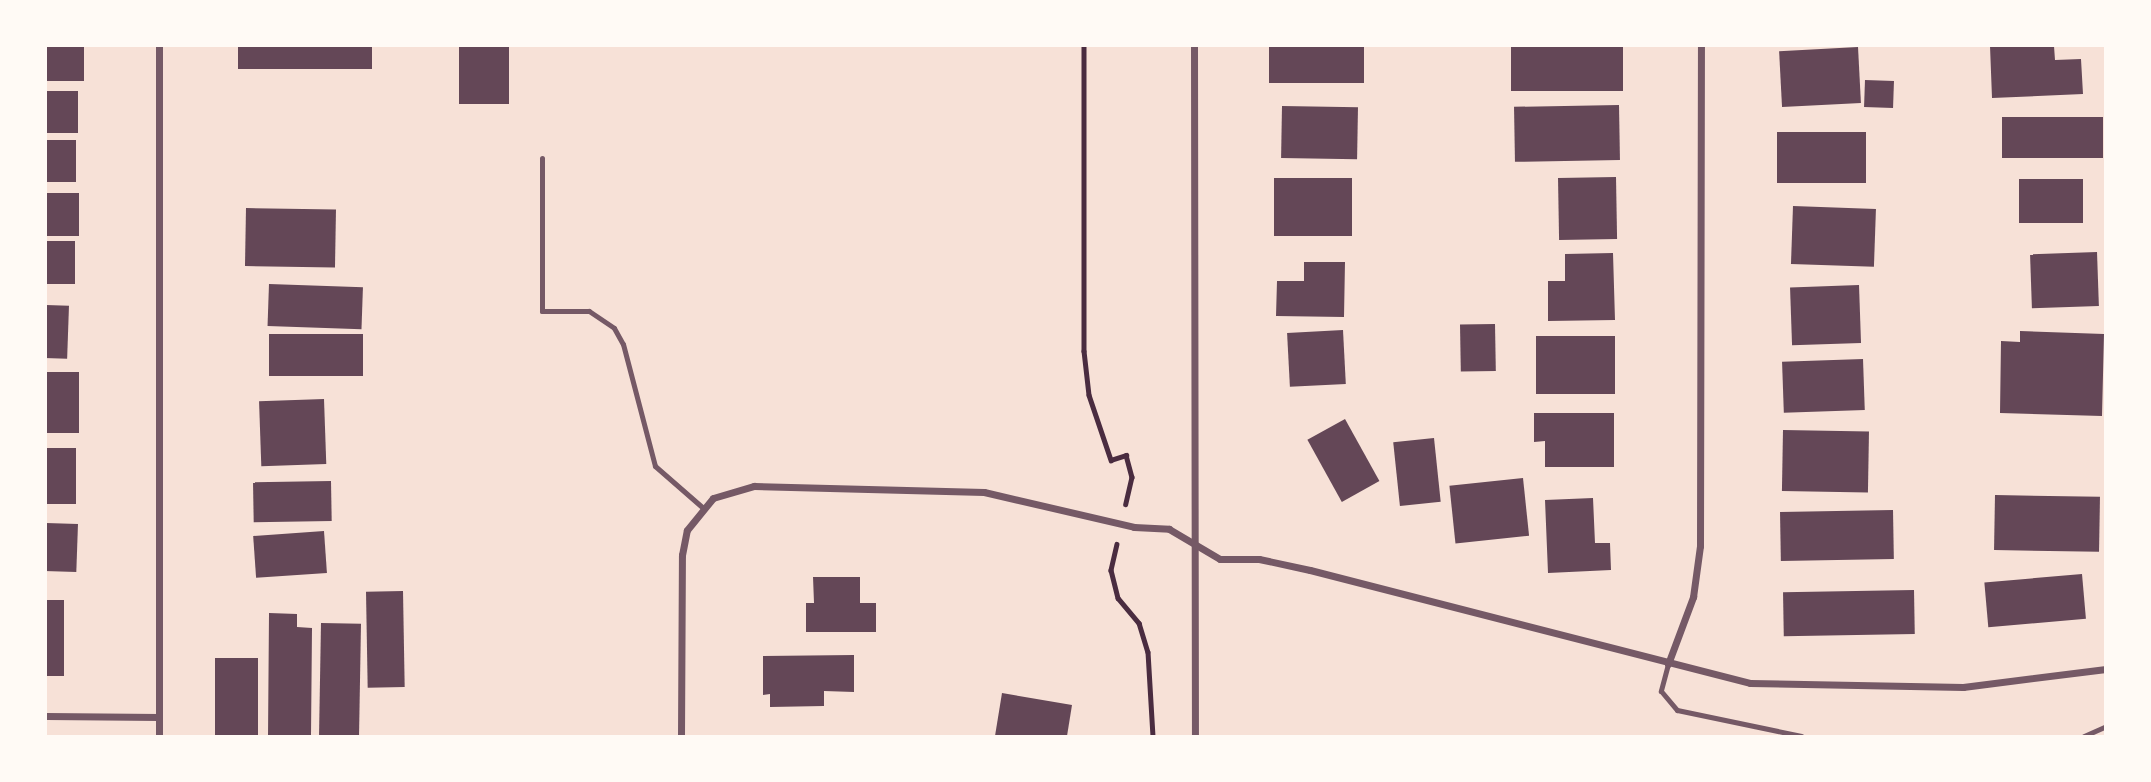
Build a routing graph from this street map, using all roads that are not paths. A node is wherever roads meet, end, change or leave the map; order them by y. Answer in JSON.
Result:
{"nodes":[{"id":1,"x":159,"y":46,"type":"edge"},
{"id":2,"x":1194,"y":46,"type":"edge"},
{"id":3,"x":1701,"y":46,"type":"edge"},
{"id":4,"x":542,"y":158,"type":"dead end"},
{"id":5,"x":702,"y":507,"type":"junction"},
{"id":6,"x":1195,"y":544,"type":"junction"},
{"id":7,"x":1668,"y":664,"type":"junction"},
{"id":8,"x":2105,"y":669,"type":"edge"},
{"id":9,"x":46,"y":716,"type":"edge"},
{"id":10,"x":159,"y":718,"type":"junction"},
{"id":11,"x":2105,"y":726,"type":"edge"},
{"id":12,"x":159,"y":737,"type":"edge"},
{"id":13,"x":681,"y":737,"type":"edge"},
{"id":14,"x":1195,"y":737,"type":"edge"},
{"id":15,"x":1801,"y":737,"type":"edge"},
{"id":16,"x":2084,"y":737,"type":"edge"}],
"edges":[{"from":1,"to":10,"type":"street"},
{"from":2,"to":6,"type":"street"},
{"from":3,"to":7,"type":"street"},
{"from":4,"to":5,"type":"lane"},
{"from":5,"to":6,"type":"street"},
{"from":5,"to":13,"type":"street"},
{"from":6,"to":7,"type":"street"},
{"from":6,"to":14,"type":"street"},
{"from":7,"to":8,"type":"street"},
{"from":7,"to":15,"type":"lane"},
{"from":9,"to":10,"type":"street"},
{"from":10,"to":12,"type":"street"},
{"from":11,"to":16,"type":"lane"}]}
